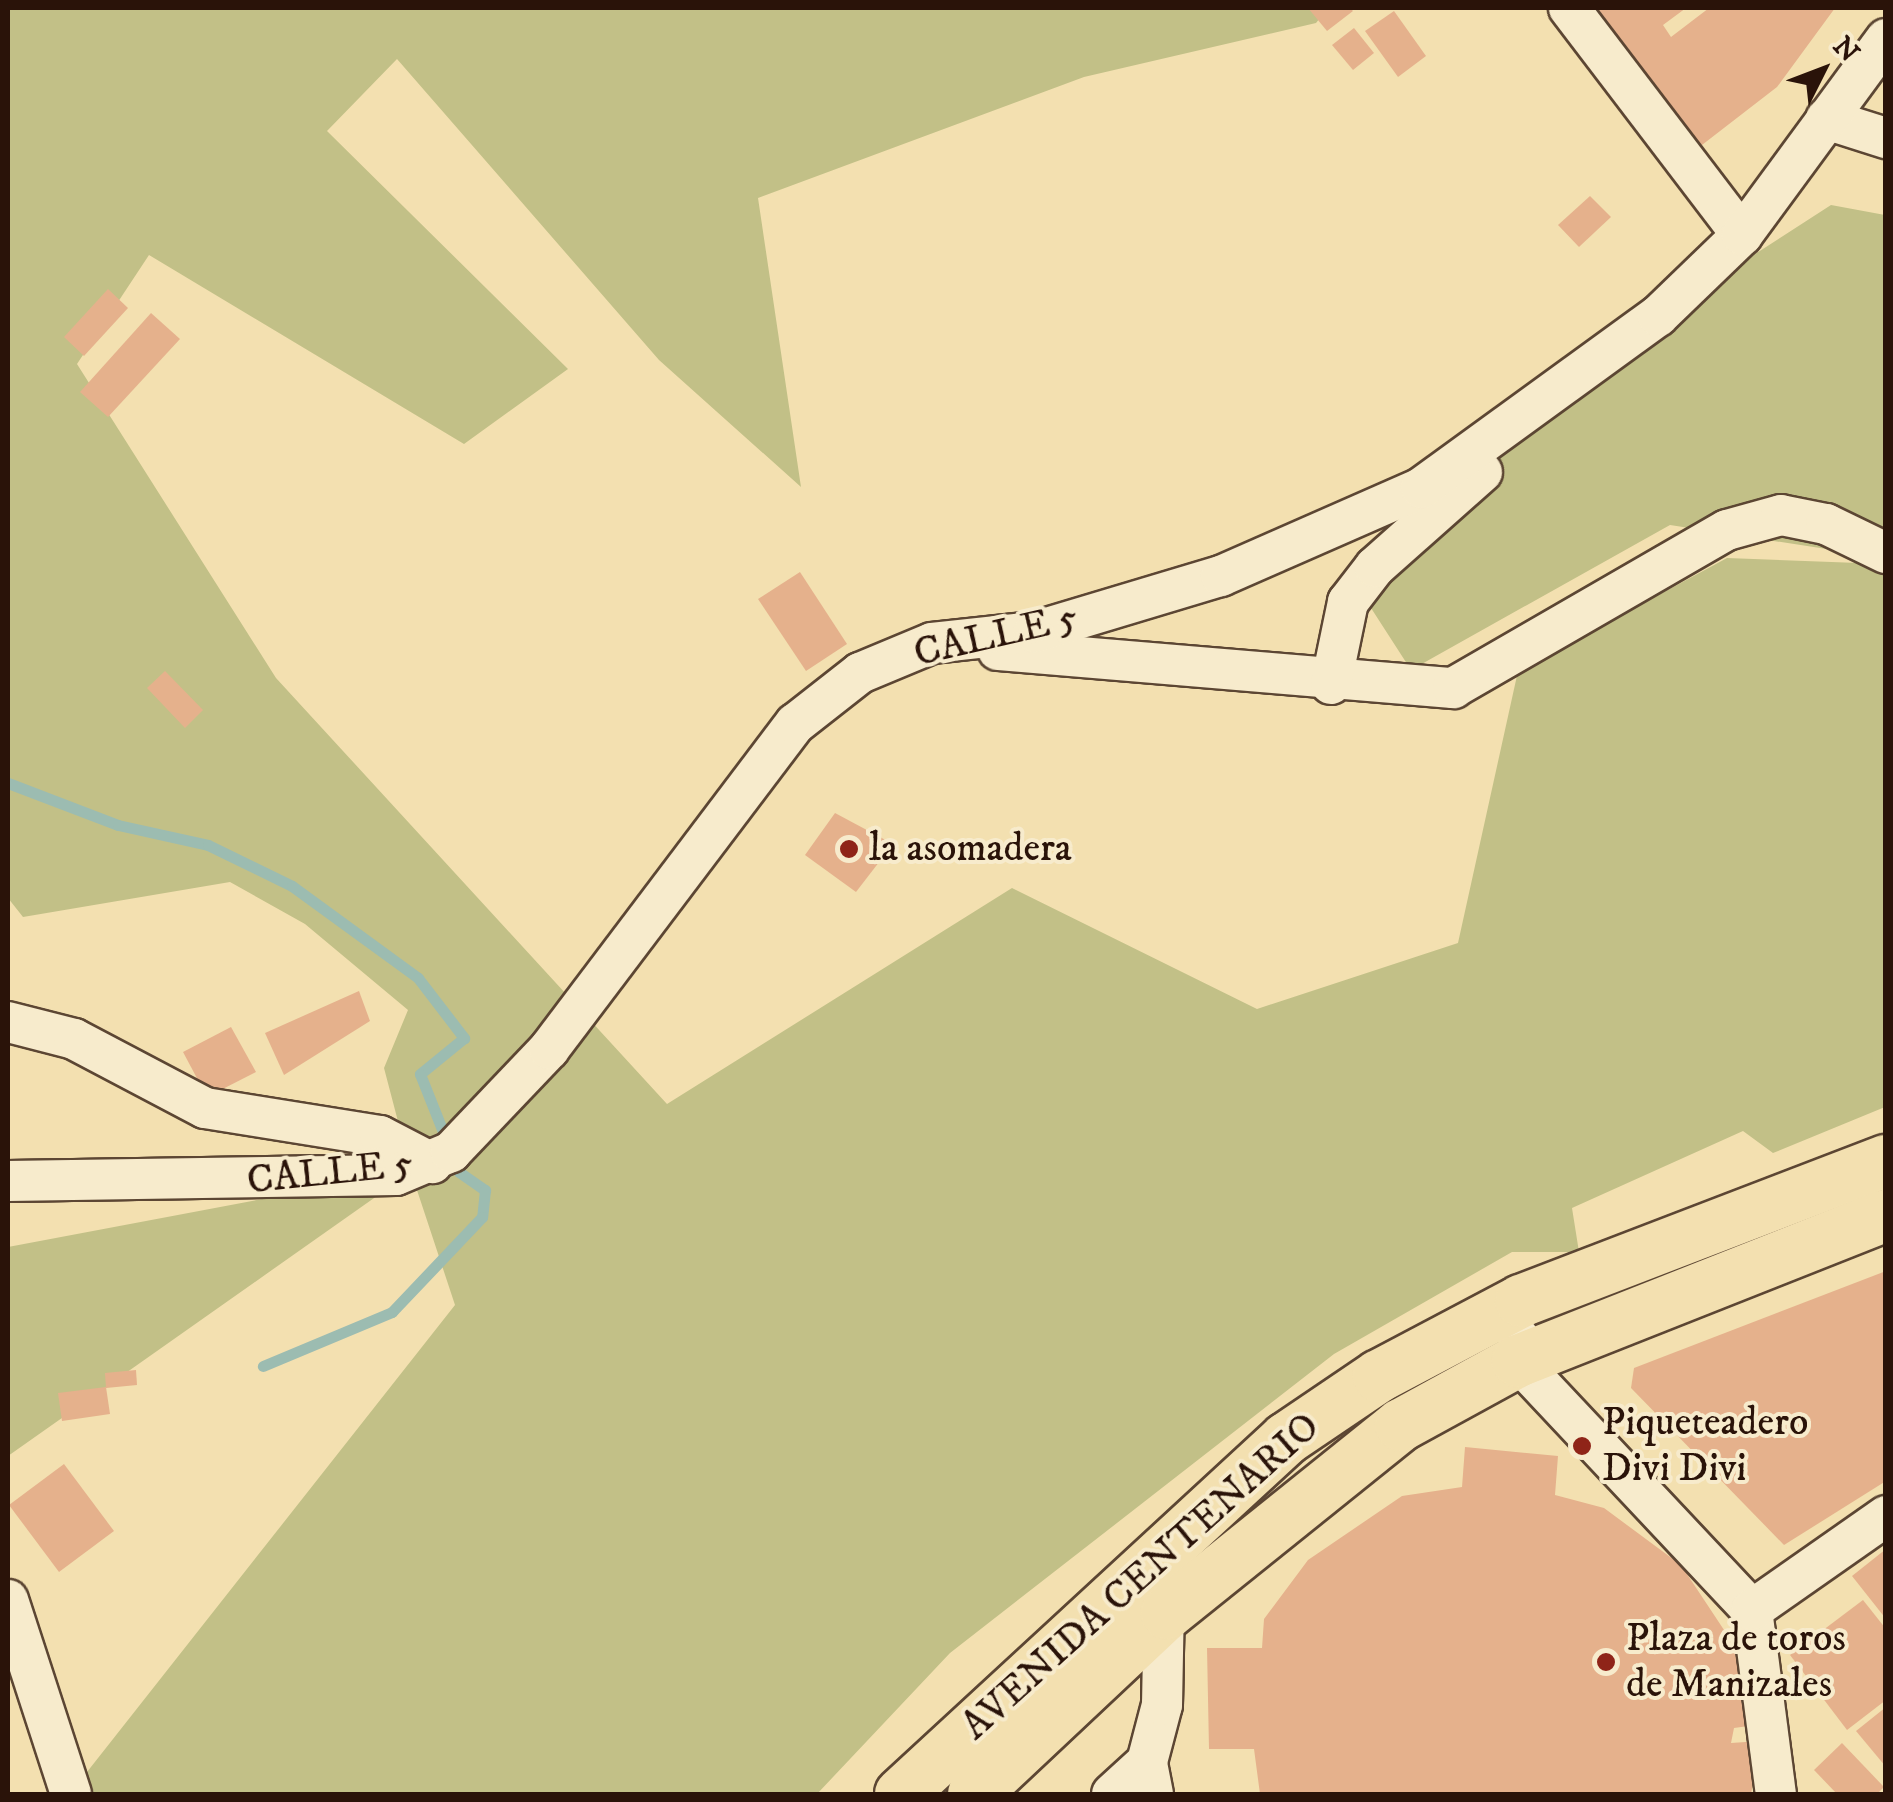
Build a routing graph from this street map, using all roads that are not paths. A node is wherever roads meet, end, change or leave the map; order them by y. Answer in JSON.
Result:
{"nodes":[{"id":1,"x":1569,"y":8,"type":"edge"},
{"id":2,"x":1886,"y":39,"type":"edge"},
{"id":3,"x":1826,"y":118,"type":"junction"},
{"id":4,"x":1886,"y":138,"type":"edge"},
{"id":5,"x":1742,"y":235,"type":"junction"},
{"id":6,"x":1658,"y":316,"type":"junction"},
{"id":7,"x":1886,"y":553,"type":"edge"},
{"id":8,"x":932,"y":643,"type":"junction"},
{"id":9,"x":1330,"y":684,"type":"junction"},
{"id":10,"x":8,"y":1022,"type":"edge"},
{"id":11,"x":1886,"y":1161,"type":"edge"},
{"id":12,"x":432,"y":1162,"type":"junction"},
{"id":13,"x":8,"y":1181,"type":"edge"},
{"id":14,"x":1886,"y":1215,"type":"edge"},
{"id":15,"x":1521,"y":1301,"type":"junction"},
{"id":16,"x":1518,"y":1361,"type":"junction"},
{"id":17,"x":1886,"y":1516,"type":"edge"},
{"id":18,"x":1154,"y":1558,"type":"junction"},
{"id":19,"x":8,"y":1600,"type":"edge"},
{"id":20,"x":1752,"y":1610,"type":"junction"},
{"id":21,"x":1167,"y":1612,"type":"junction"},
{"id":22,"x":1150,"y":1778,"type":"edge"},
{"id":23,"x":71,"y":1794,"type":"edge"},
{"id":24,"x":901,"y":1794,"type":"edge"},
{"id":25,"x":974,"y":1794,"type":"edge"},
{"id":26,"x":1112,"y":1794,"type":"edge"},
{"id":27,"x":1170,"y":1794,"type":"edge"},
{"id":28,"x":1776,"y":1794,"type":"edge"}],
"edges":[{"from":1,"to":5,"type":"street"},
{"from":2,"to":3,"type":"street","name":"CALLE 5"},
{"from":3,"to":4,"type":"street"},
{"from":3,"to":5,"type":"street","name":"CALLE 5"},
{"from":5,"to":6,"type":"street","name":"CALLE 5"},
{"from":6,"to":8,"type":"street","name":"CALLE 5"},
{"from":6,"to":9,"type":"street"},
{"from":7,"to":9,"type":"street"},
{"from":8,"to":9,"type":"street"},
{"from":8,"to":12,"type":"street","name":"CALLE 5"},
{"from":10,"to":12,"type":"street"},
{"from":11,"to":15,"type":"main road","name":"AVENIDA CENTENARIO"},
{"from":12,"to":13,"type":"street","name":"CALLE 5"},
{"from":14,"to":16,"type":"main road","name":"AVENIDA CENTENARIO"},
{"from":15,"to":16,"type":"street"},
{"from":15,"to":18,"type":"main road","name":"AVENIDA CENTENARIO"},
{"from":16,"to":20,"type":"street"},
{"from":16,"to":21,"type":"main road","name":"AVENIDA CENTENARIO"},
{"from":17,"to":20,"type":"street"},
{"from":18,"to":21,"type":"street"},
{"from":18,"to":24,"type":"main road","name":"AVENIDA CENTENARIO"},
{"from":19,"to":23,"type":"street"},
{"from":20,"to":28,"type":"street"},
{"from":21,"to":22,"type":"street"},
{"from":21,"to":25,"type":"main road","name":"AVENIDA CENTENARIO"},
{"from":22,"to":26,"type":"street"},
{"from":22,"to":27,"type":"street"}]}
